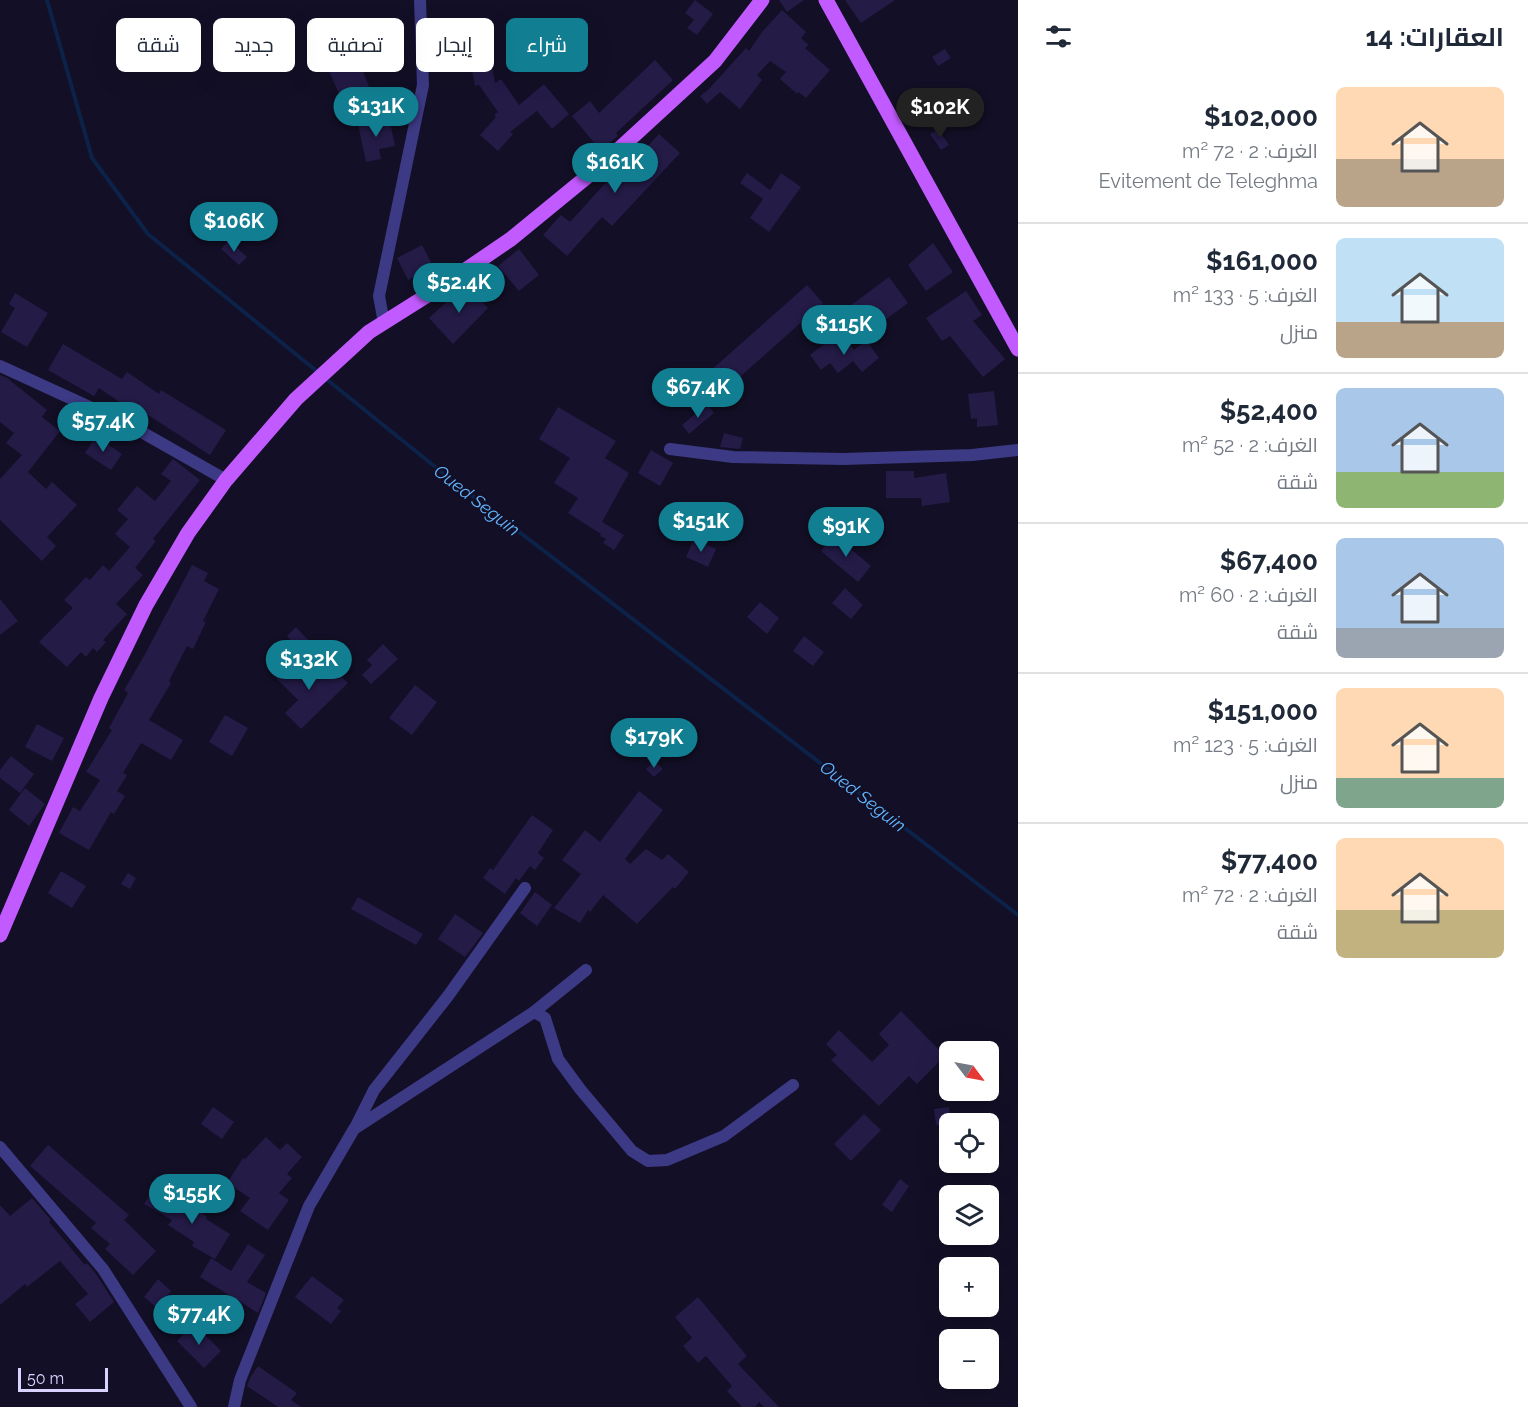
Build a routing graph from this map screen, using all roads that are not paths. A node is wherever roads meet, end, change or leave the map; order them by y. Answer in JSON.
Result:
{"nodes":[{"id":1,"x":420,"y":0,"type":"edge"},
{"id":2,"x":762,"y":0,"type":"edge"},
{"id":3,"x":826,"y":0,"type":"edge"},
{"id":4,"x":384,"y":323,"type":"junction"},
{"id":5,"x":1018,"y":349,"type":"edge"},
{"id":6,"x":0,"y":366,"type":"edge"},
{"id":7,"x":670,"y":449,"type":"dead end"},
{"id":8,"x":1018,"y":450,"type":"edge"},
{"id":9,"x":226,"y":480,"type":"junction"},
{"id":10,"x":525,"y":888,"type":"dead end"},
{"id":11,"x":0,"y":935,"type":"edge"},
{"id":12,"x":586,"y":970,"type":"dead end"},
{"id":13,"x":534,"y":1012,"type":"junction"},
{"id":14,"x":793,"y":1085,"type":"dead end"},
{"id":15,"x":354,"y":1129,"type":"junction"},
{"id":16,"x":0,"y":1147,"type":"edge"},
{"id":17,"x":191,"y":1407,"type":"edge"},
{"id":18,"x":234,"y":1407,"type":"edge"}],
"edges":[{"from":1,"to":4,"type":"street"},
{"from":2,"to":4,"type":"main road"},
{"from":3,"to":5,"type":"main road"},
{"from":4,"to":9,"type":"main road"},
{"from":6,"to":9,"type":"street"},
{"from":7,"to":8,"type":"street"},
{"from":9,"to":11,"type":"main road"},
{"from":10,"to":15,"type":"street"},
{"from":12,"to":13,"type":"street"},
{"from":13,"to":14,"type":"street"},
{"from":13,"to":15,"type":"street"},
{"from":15,"to":18,"type":"street"},
{"from":16,"to":17,"type":"street"}]}
